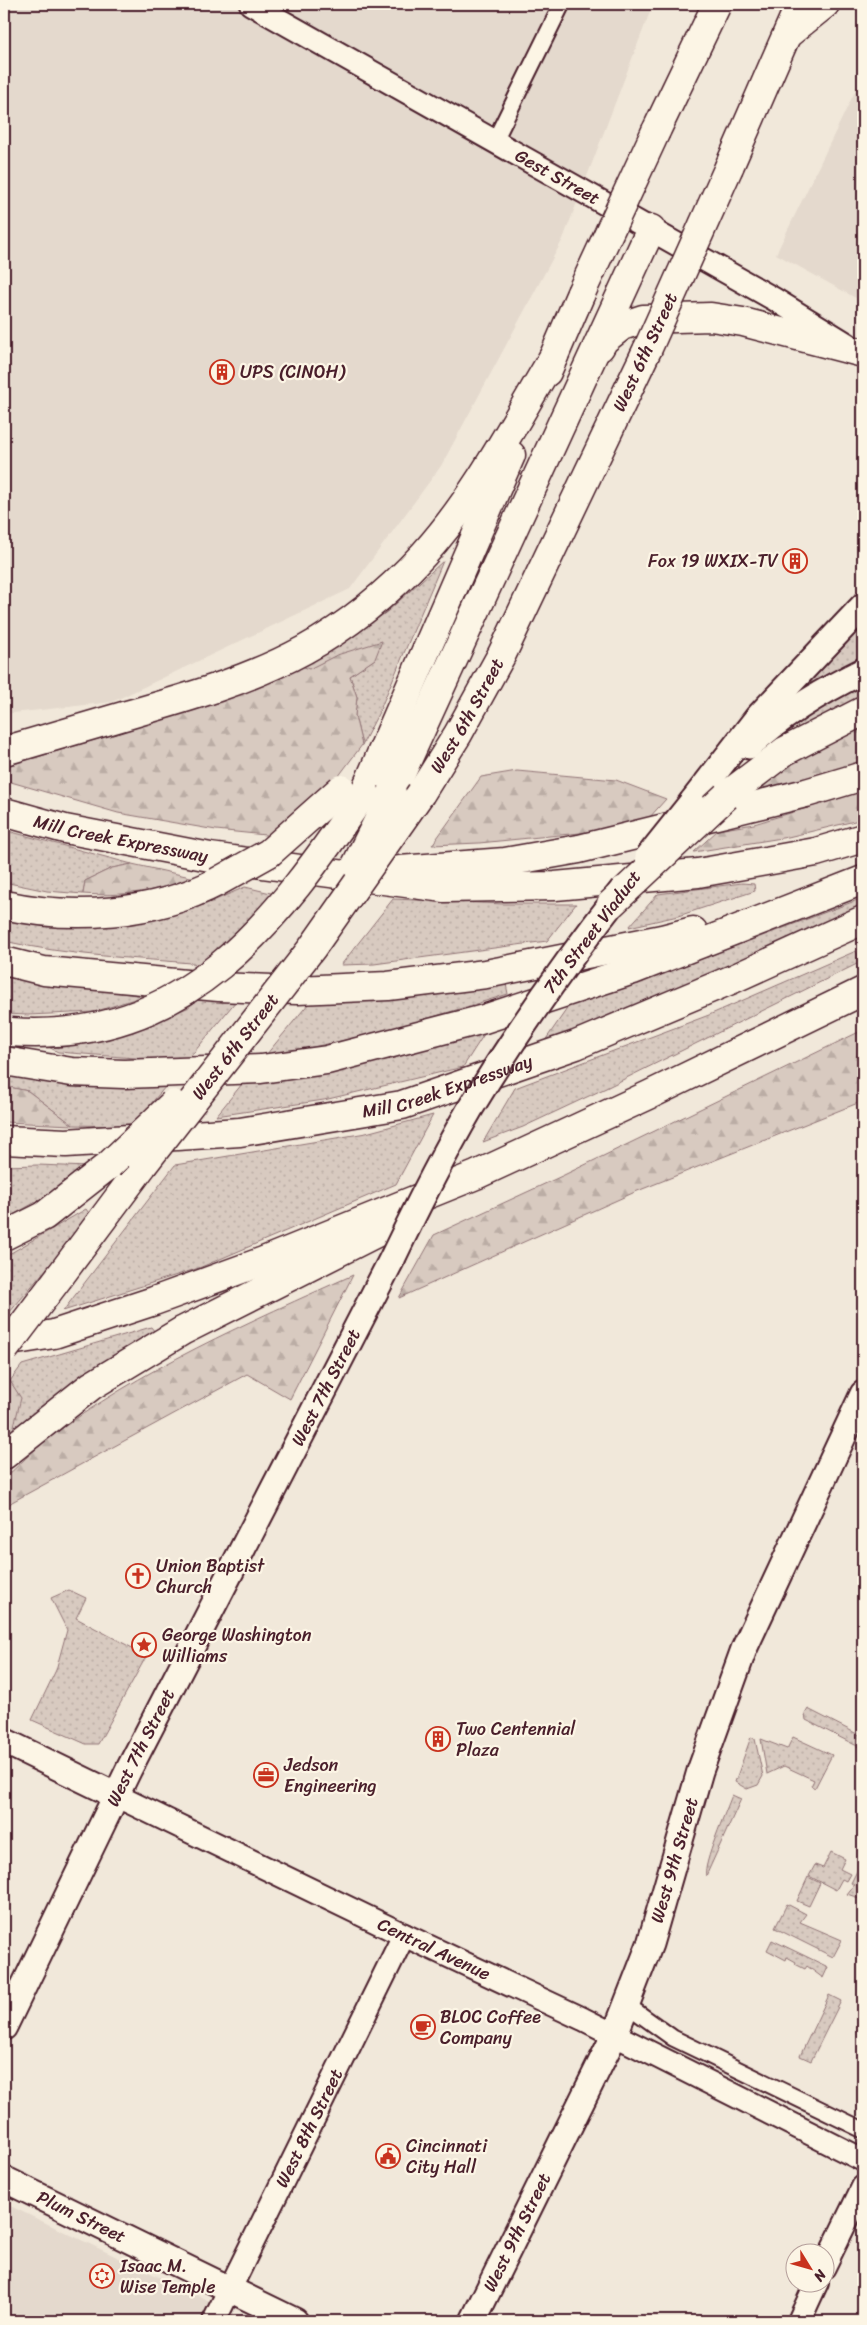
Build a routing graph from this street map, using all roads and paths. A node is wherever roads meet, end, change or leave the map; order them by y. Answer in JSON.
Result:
{"nodes":[{"id":1,"x":251,"y":4,"type":"edge"},
{"id":2,"x":562,"y":4,"type":"edge"},
{"id":3,"x":698,"y":4,"type":"edge"},
{"id":4,"x":717,"y":4,"type":"edge"},
{"id":5,"x":800,"y":4,"type":"edge"},
{"id":6,"x":825,"y":4,"type":"edge"},
{"id":7,"x":786,"y":35,"type":"junction"},
{"id":8,"x":700,"y":36,"type":"junction"},
{"id":9,"x":494,"y":142,"type":"junction"},
{"id":10,"x":650,"y":229,"type":"junction"},
{"id":11,"x":863,"y":353,"type":"edge"},
{"id":12,"x":554,"y":356,"type":"junction"},
{"id":13,"x":588,"y":364,"type":"junction"},
{"id":14,"x":863,"y":606,"type":"edge"},
{"id":15,"x":863,"y":671,"type":"edge"},
{"id":16,"x":863,"y":711,"type":"edge"},
{"id":17,"x":15,"y":748,"type":"edge"},
{"id":18,"x":863,"y":776,"type":"edge"},
{"id":19,"x":353,"y":790,"type":"junction"},
{"id":20,"x":692,"y":802,"type":"junction"},
{"id":21,"x":4,"y":812,"type":"edge"},
{"id":22,"x":863,"y":838,"type":"edge"},
{"id":23,"x":341,"y":874,"type":"junction"},
{"id":24,"x":863,"y":880,"type":"edge"},
{"id":25,"x":804,"y":903,"type":"junction"},
{"id":26,"x":611,"y":904,"type":"junction"},
{"id":27,"x":9,"y":905,"type":"edge"},
{"id":28,"x":863,"y":920,"type":"edge"},
{"id":29,"x":312,"y":948,"type":"junction"},
{"id":30,"x":4,"y":961,"type":"edge"},
{"id":31,"x":863,"y":991,"type":"edge"},
{"id":32,"x":248,"y":1028,"type":"junction"},
{"id":33,"x":7,"y":1032,"type":"edge"},
{"id":34,"x":4,"y":1061,"type":"edge"},
{"id":35,"x":4,"y":1140,"type":"edge"},
{"id":36,"x":476,"y":1175,"type":"junction"},
{"id":37,"x":4,"y":1236,"type":"edge"},
{"id":38,"x":393,"y":1256,"type":"joint"},
{"id":39,"x":4,"y":1342,"type":"edge"},
{"id":40,"x":4,"y":1350,"type":"edge"},
{"id":41,"x":863,"y":1394,"type":"edge"},
{"id":42,"x":4,"y":1455,"type":"edge"},
{"id":43,"x":4,"y":1741,"type":"edge"},
{"id":44,"x":117,"y":1796,"type":"junction"},
{"id":45,"x":404,"y":1936,"type":"junction"},
{"id":46,"x":627,"y":2005,"type":"junction"},
{"id":47,"x":4,"y":2027,"type":"edge"},
{"id":48,"x":614,"y":2034,"type":"junction"},
{"id":49,"x":863,"y":2130,"type":"edge"},
{"id":50,"x":863,"y":2160,"type":"edge"},
{"id":51,"x":4,"y":2179,"type":"edge"},
{"id":52,"x":863,"y":2187,"type":"edge"},
{"id":53,"x":834,"y":2246,"type":"edge"},
{"id":54,"x":230,"y":2290,"type":"junction"},
{"id":55,"x":812,"y":2292,"type":"edge"},
{"id":56,"x":214,"y":2321,"type":"edge"},
{"id":57,"x":294,"y":2321,"type":"edge"},
{"id":58,"x":472,"y":2321,"type":"edge"},
{"id":59,"x":799,"y":2321,"type":"edge"}],
"edges":[{"from":1,"to":9,"type":"street","name":"Gest Street"},
{"from":2,"to":9,"type":"street"},
{"from":3,"to":8,"type":"highway"},
{"from":4,"to":8,"type":"highway"},
{"from":5,"to":7,"type":"highway","name":"West 6th Street"},
{"from":6,"to":7,"type":"highway"},
{"from":7,"to":29,"type":"highway","name":"West 6th Street","bridge":true},
{"from":8,"to":12,"type":"highway","bridge":true},
{"from":9,"to":10,"type":"street","name":"Gest Street"},
{"from":10,"to":11,"type":"street","name":"Gest Street"},
{"from":10,"to":13,"type":"highway"},
{"from":11,"to":13,"type":"highway"},
{"from":12,"to":17,"type":"highway"},
{"from":12,"to":19,"type":"highway"},
{"from":13,"to":29,"type":"highway","bridge":true},
{"from":14,"to":20,"type":"main road"},
{"from":15,"to":20,"type":"main road","name":"7th Street Viaduct"},
{"from":16,"to":26,"type":"highway","bridge":true},
{"from":18,"to":23,"type":"highway"},
{"from":19,"to":27,"type":"highway","bridge":true},
{"from":19,"to":33,"type":"highway","bridge":true},
{"from":20,"to":26,"type":"main road","name":"7th Street Viaduct","bridge":true},
{"from":21,"to":23,"type":"highway","name":"Mill Creek Expressway"},
{"from":22,"to":23,"type":"highway","name":"Mill Creek Expressway"},
{"from":24,"to":25,"type":"highway"},
{"from":25,"to":30,"type":"highway"},
{"from":25,"to":34,"type":"highway"},
{"from":26,"to":38,"type":"main road","name":"7th Street Viaduct","bridge":true},
{"from":28,"to":35,"type":"highway","name":"Mill Creek Expressway"},
{"from":29,"to":32,"type":"highway","name":"West 6th Street","bridge":true},
{"from":31,"to":36,"type":"highway"},
{"from":32,"to":37,"type":"highway","bridge":true},
{"from":32,"to":40,"type":"highway","name":"West 6th Street","bridge":true},
{"from":36,"to":39,"type":"highway"},
{"from":36,"to":42,"type":"highway"},
{"from":38,"to":44,"type":"main road","name":"West 7th Street"},
{"from":41,"to":46,"type":"main road","name":"West 9th Street"},
{"from":43,"to":44,"type":"main road","name":"Central Avenue"},
{"from":44,"to":45,"type":"street","name":"Central Avenue"},
{"from":44,"to":47,"type":"main road","name":"West 7th Street"},
{"from":45,"to":48,"type":"street","name":"Central Avenue"},
{"from":45,"to":54,"type":"street","name":"West 8th Street"},
{"from":46,"to":48,"type":"main road","name":"West 9th Street"},
{"from":46,"to":49,"type":"street"},
{"from":48,"to":50,"type":"street","name":"Central Avenue"},
{"from":48,"to":58,"type":"main road","name":"West 9th Street"},
{"from":51,"to":54,"type":"main road","name":"Plum Street"},
{"from":52,"to":53,"type":"street"},
{"from":54,"to":56,"type":"street","name":"West 8th Street"},
{"from":54,"to":57,"type":"main road","name":"Plum Street"},
{"from":55,"to":59,"type":"street"}]}
